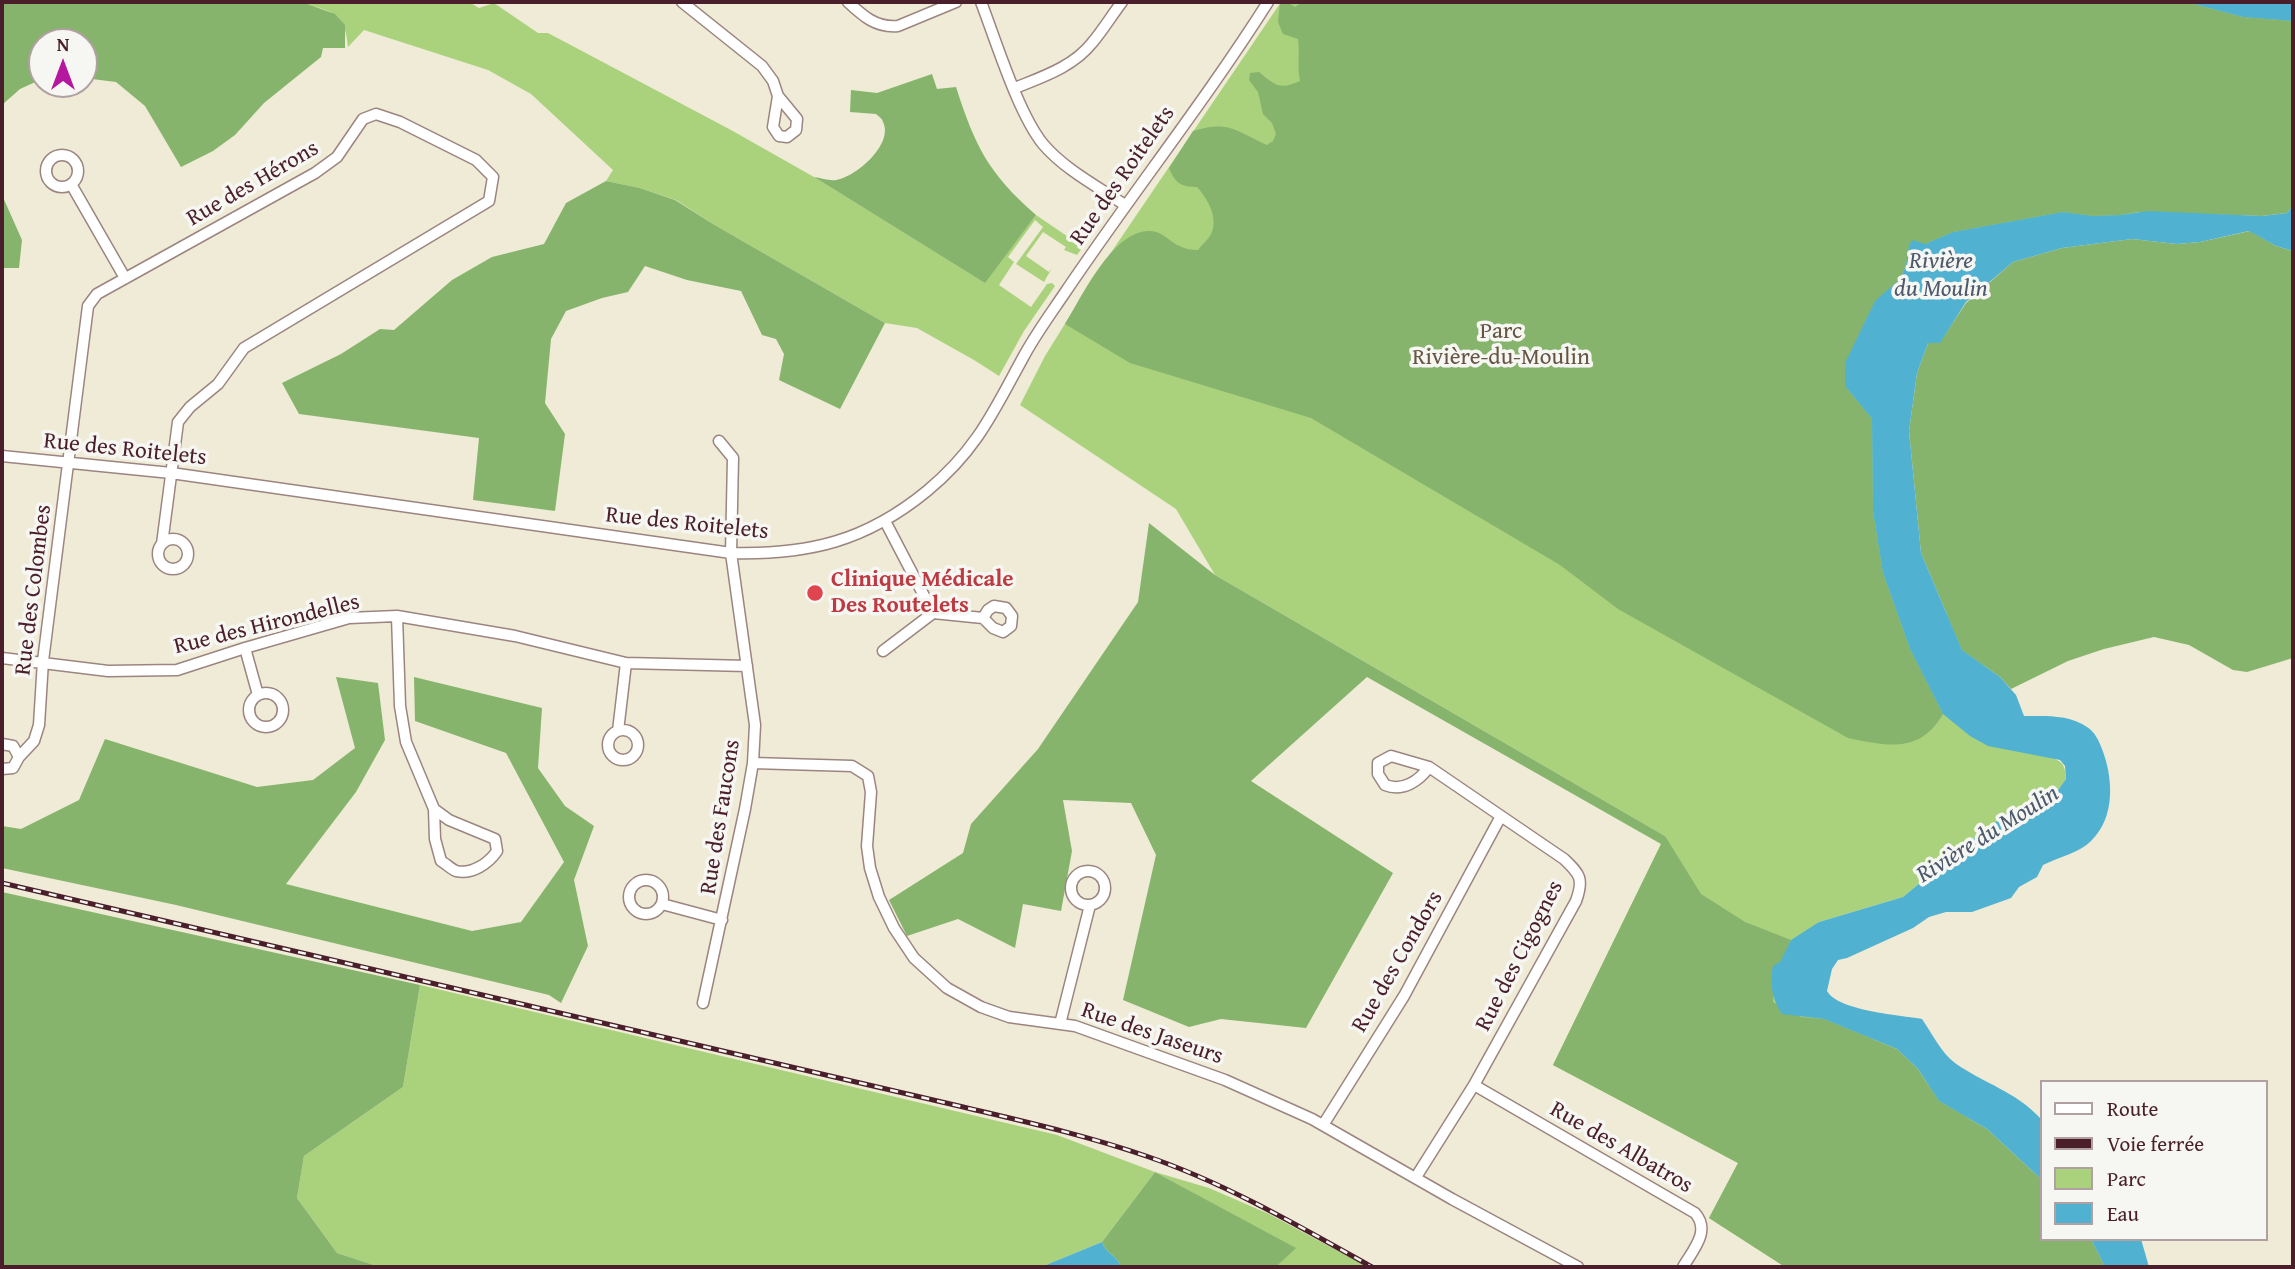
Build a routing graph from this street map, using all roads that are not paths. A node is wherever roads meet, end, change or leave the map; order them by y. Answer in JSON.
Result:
{"nodes":[{"id":1,"x":682,"y":2,"type":"edge"},
{"id":2,"x":848,"y":2,"type":"edge"},
{"id":3,"x":956,"y":2,"type":"edge"},
{"id":4,"x":981,"y":2,"type":"edge"},
{"id":5,"x":1122,"y":2,"type":"edge"},
{"id":6,"x":1268,"y":2,"type":"edge"},
{"id":7,"x":1015,"y":88,"type":"junction"},
{"id":8,"x":778,"y":96,"type":"dead end"},
{"id":9,"x":71,"y":184,"type":"dead end"},
{"id":10,"x":1125,"y":205,"type":"junction"},
{"id":11,"x":125,"y":278,"type":"junction"},
{"id":12,"x":719,"y":441,"type":"dead end"},
{"id":13,"x":2,"y":456,"type":"edge"},
{"id":14,"x":69,"y":463,"type":"junction"},
{"id":15,"x":171,"y":473,"type":"junction"},
{"id":16,"x":885,"y":521,"type":"junction"},
{"id":17,"x":162,"y":544,"type":"dead end"},
{"id":18,"x":731,"y":553,"type":"junction"},
{"id":19,"x":933,"y":613,"type":"junction"},
{"id":20,"x":397,"y":616,"type":"junction"},
{"id":21,"x":983,"y":618,"type":"dead end"},
{"id":22,"x":245,"y":648,"type":"junction"},
{"id":23,"x":883,"y":651,"type":"dead end"},
{"id":24,"x":2,"y":658,"type":"edge"},
{"id":25,"x":43,"y":662,"type":"junction"},
{"id":26,"x":626,"y":663,"type":"junction"},
{"id":27,"x":747,"y":666,"type":"junction"},
{"id":28,"x":258,"y":695,"type":"dead end"},
{"id":29,"x":618,"y":731,"type":"dead end"},
{"id":30,"x":2,"y":744,"type":"edge"},
{"id":31,"x":19,"y":757,"type":"junction"},
{"id":32,"x":752,"y":763,"type":"junction"},
{"id":33,"x":1429,"y":767,"type":"junction"},
{"id":34,"x":2,"y":769,"type":"edge"},
{"id":35,"x":434,"y":809,"type":"junction"},
{"id":36,"x":1501,"y":816,"type":"junction"},
{"id":37,"x":662,"y":904,"type":"dead end"},
{"id":38,"x":1090,"y":905,"type":"dead end"},
{"id":39,"x":722,"y":920,"type":"junction"},
{"id":40,"x":703,"y":1003,"type":"dead end"},
{"id":41,"x":1060,"y":1024,"type":"junction"},
{"id":42,"x":1474,"y":1085,"type":"junction"},
{"id":43,"x":1323,"y":1125,"type":"junction"},
{"id":44,"x":1416,"y":1177,"type":"junction"},
{"id":45,"x":1578,"y":1267,"type":"edge"},
{"id":46,"x":1683,"y":1267,"type":"edge"}],
"edges":[{"from":1,"to":8,"type":"street"},
{"from":2,"to":3,"type":"street"},
{"from":4,"to":7,"type":"street"},
{"from":5,"to":7,"type":"street"},
{"from":6,"to":10,"type":"street","name":"Rue des Roitelets"},
{"from":7,"to":10,"type":"street"},
{"from":9,"to":11,"type":"street"},
{"from":10,"to":16,"type":"street","name":"Rue des Roitelets"},
{"from":11,"to":14,"type":"street","name":"Rue des Hérons"},
{"from":11,"to":15,"type":"street","name":"Rue des Hérons"},
{"from":12,"to":18,"type":"street","name":"Rue des Faucons"},
{"from":13,"to":14,"type":"street","name":"Rue des Roitelets"},
{"from":14,"to":15,"type":"street","name":"Rue des Roitelets"},
{"from":14,"to":25,"type":"street","name":"Rue des Colombes"},
{"from":15,"to":17,"type":"street"},
{"from":15,"to":18,"type":"street","name":"Rue des Roitelets"},
{"from":16,"to":18,"type":"street","name":"Rue des Roitelets"},
{"from":16,"to":19,"type":"street"},
{"from":18,"to":27,"type":"street","name":"Rue des Faucons"},
{"from":19,"to":21,"type":"street"},
{"from":19,"to":23,"type":"street"},
{"from":20,"to":22,"type":"street","name":"Rue des Hirondelles"},
{"from":20,"to":26,"type":"street","name":"Rue des Hirondelles"},
{"from":20,"to":35,"type":"street"},
{"from":22,"to":25,"type":"street","name":"Rue des Hirondelles"},
{"from":22,"to":28,"type":"street"},
{"from":24,"to":25,"type":"street","name":"Rue des Hirondelles"},
{"from":25,"to":31,"type":"street","name":"Rue des Colombes"},
{"from":26,"to":27,"type":"street","name":"Rue des Hirondelles"},
{"from":26,"to":29,"type":"street"},
{"from":27,"to":32,"type":"street","name":"Rue des Faucons"},
{"from":30,"to":31,"type":"street"},
{"from":31,"to":34,"type":"street","name":"Rue des Colombes"},
{"from":32,"to":39,"type":"street","name":"Rue des Faucons"},
{"from":32,"to":41,"type":"street","name":"Rue des Jaseurs"},
{"from":33,"to":33,"type":"street","name":"Rue des Cigognes"},
{"from":33,"to":36,"type":"street","name":"Rue des Cigognes"},
{"from":35,"to":35,"type":"street"},
{"from":36,"to":42,"type":"street","name":"Rue des Cigognes"},
{"from":36,"to":43,"type":"street","name":"Rue des Condors"},
{"from":37,"to":39,"type":"street"},
{"from":38,"to":41,"type":"street"},
{"from":39,"to":40,"type":"street","name":"Rue des Faucons"},
{"from":41,"to":43,"type":"street","name":"Rue des Jaseurs"},
{"from":42,"to":44,"type":"street","name":"Rue des Cigognes"},
{"from":42,"to":46,"type":"street","name":"Rue des Albatros"},
{"from":43,"to":44,"type":"street","name":"Rue des Jaseurs"},
{"from":44,"to":45,"type":"street","name":"Rue des Jaseurs"}]}
